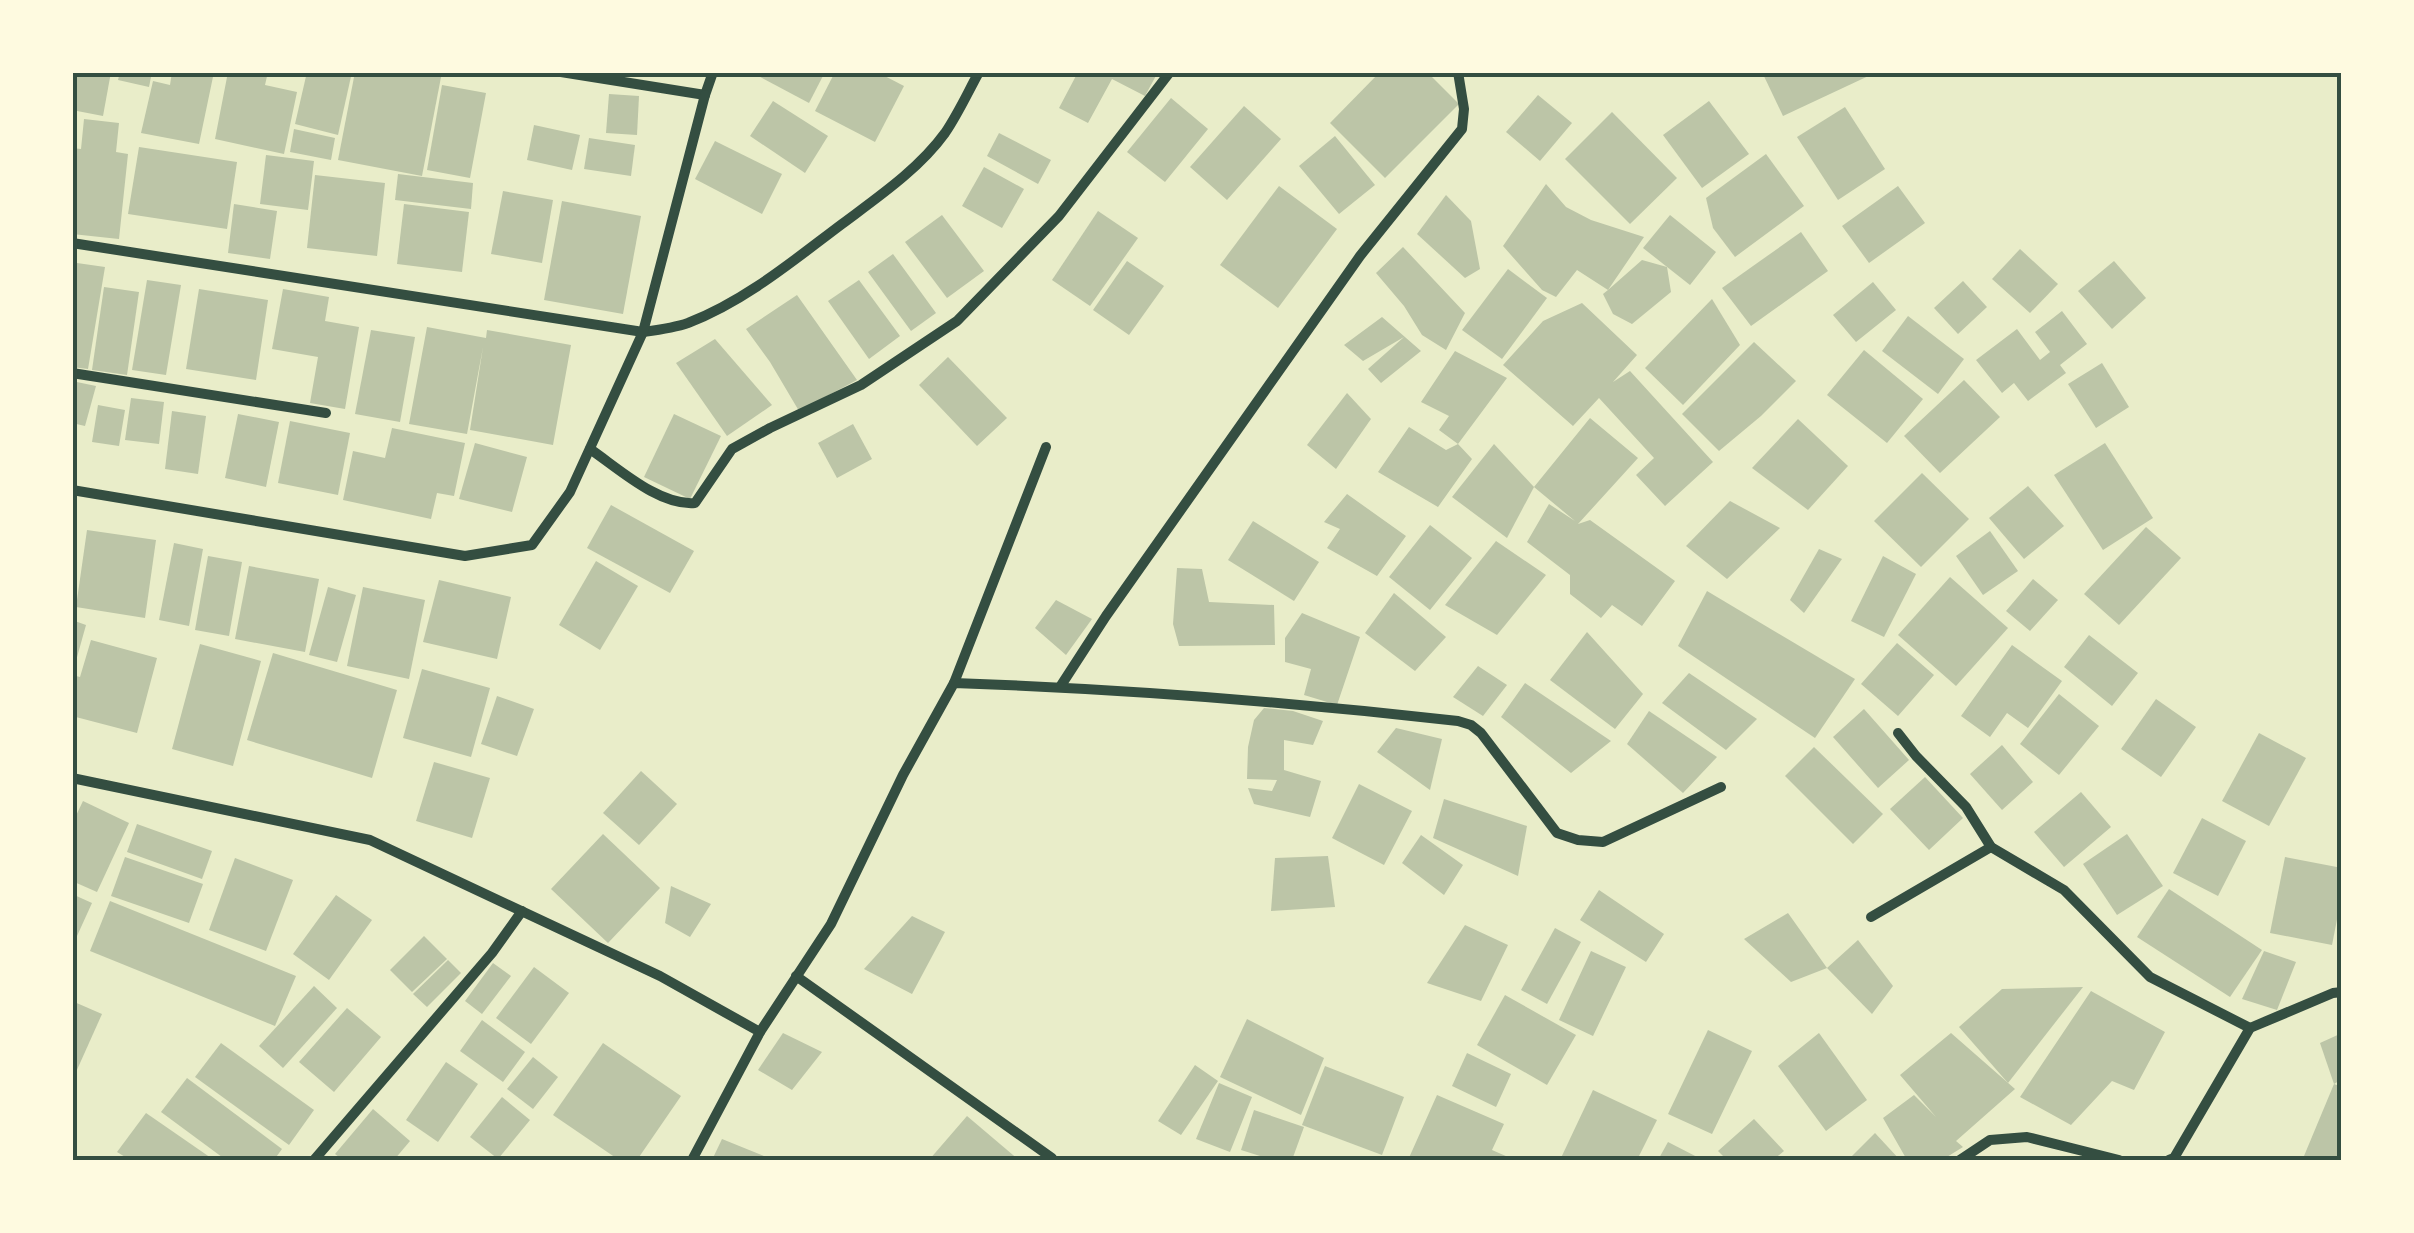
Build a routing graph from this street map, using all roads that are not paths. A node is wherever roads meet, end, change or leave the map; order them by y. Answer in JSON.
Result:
{"nodes":[{"id":1,"x":561,"y":72,"type":"edge"},
{"id":2,"x":713,"y":72,"type":"edge"},
{"id":3,"x":979,"y":72,"type":"edge"},
{"id":4,"x":1170,"y":72,"type":"edge"},
{"id":5,"x":1458,"y":72,"type":"edge"},
{"id":6,"x":705,"y":95,"type":"junction"},
{"id":7,"x":72,"y":242,"type":"edge"},
{"id":8,"x":643,"y":332,"type":"junction"},
{"id":9,"x":72,"y":373,"type":"edge"},
{"id":10,"x":326,"y":413,"type":"dead end"},
{"id":11,"x":1046,"y":447,"type":"dead end"},
{"id":12,"x":590,"y":448,"type":"junction"},
{"id":13,"x":72,"y":490,"type":"edge"},
{"id":14,"x":954,"y":683,"type":"junction"},
{"id":15,"x":1060,"y":687,"type":"junction"},
{"id":16,"x":1898,"y":733,"type":"dead end"},
{"id":17,"x":73,"y":779,"type":"edge"},
{"id":18,"x":1722,"y":787,"type":"dead end"},
{"id":19,"x":1991,"y":847,"type":"junction"},
{"id":20,"x":522,"y":911,"type":"junction"},
{"id":21,"x":1870,"y":917,"type":"dead end"},
{"id":22,"x":796,"y":976,"type":"junction"},
{"id":23,"x":2342,"y":992,"type":"edge"},
{"id":24,"x":2250,"y":1028,"type":"junction"},
{"id":25,"x":760,"y":1032,"type":"junction"},
{"id":26,"x":1052,"y":1158,"type":"dead end"},
{"id":27,"x":314,"y":1160,"type":"edge"},
{"id":28,"x":692,"y":1160,"type":"edge"},
{"id":29,"x":1960,"y":1160,"type":"edge"},
{"id":30,"x":2119,"y":1160,"type":"edge"},
{"id":31,"x":2170,"y":1160,"type":"edge"}],
"edges":[{"from":1,"to":6,"type":"street"},
{"from":2,"to":6,"type":"street"},
{"from":3,"to":8,"type":"street"},
{"from":4,"to":12,"type":"street"},
{"from":5,"to":15,"type":"street"},
{"from":6,"to":8,"type":"street"},
{"from":7,"to":8,"type":"street"},
{"from":8,"to":12,"type":"street"},
{"from":9,"to":10,"type":"street"},
{"from":11,"to":14,"type":"street"},
{"from":12,"to":13,"type":"street"},
{"from":14,"to":15,"type":"street"},
{"from":14,"to":22,"type":"street"},
{"from":15,"to":18,"type":"street"},
{"from":16,"to":19,"type":"street"},
{"from":17,"to":20,"type":"street"},
{"from":19,"to":21,"type":"street"},
{"from":19,"to":24,"type":"street"},
{"from":20,"to":25,"type":"street"},
{"from":20,"to":27,"type":"street"},
{"from":22,"to":25,"type":"street"},
{"from":22,"to":26,"type":"street"},
{"from":23,"to":24,"type":"street"},
{"from":24,"to":31,"type":"street"},
{"from":25,"to":28,"type":"street"},
{"from":29,"to":30,"type":"street"}]}
